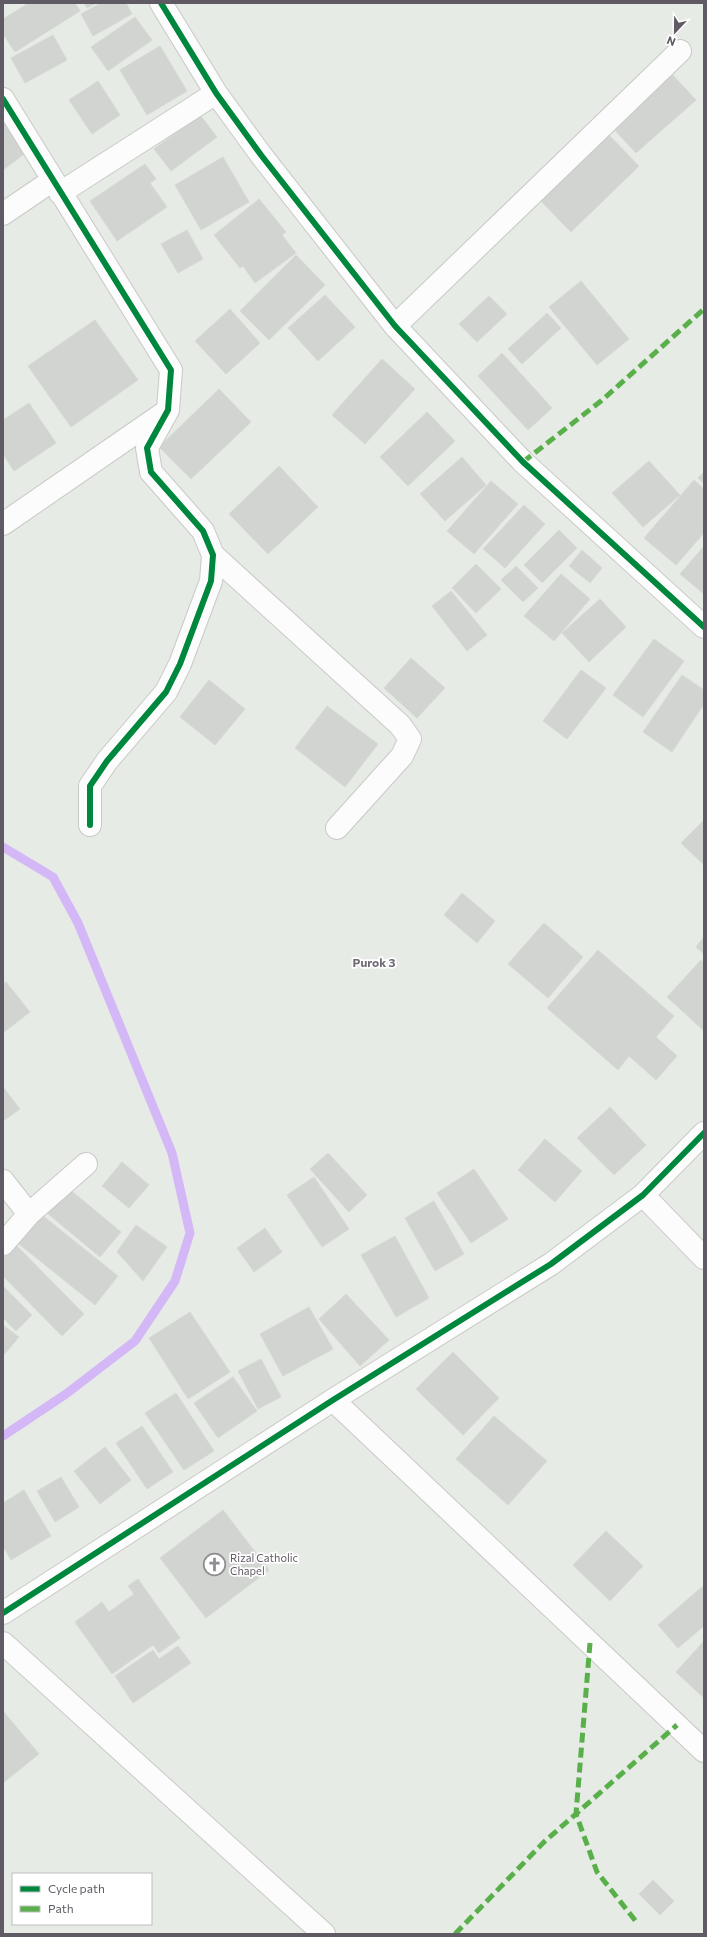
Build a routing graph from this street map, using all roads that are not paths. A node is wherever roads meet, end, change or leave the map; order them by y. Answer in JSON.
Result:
{"nodes":[{"id":1,"x":161,"y":3,"type":"edge"},
{"id":2,"x":680,"y":51,"type":"dead end"},
{"id":3,"x":216,"y":93,"type":"junction"},
{"id":4,"x":3,"y":99,"type":"edge"},
{"id":5,"x":56,"y":186,"type":"junction"},
{"id":6,"x":3,"y":214,"type":"edge"},
{"id":7,"x":395,"y":326,"type":"junction"},
{"id":8,"x":168,"y":410,"type":"junction"},
{"id":9,"x":3,"y":524,"type":"edge"},
{"id":10,"x":213,"y":555,"type":"junction"},
{"id":11,"x":704,"y":627,"type":"edge"},
{"id":12,"x":90,"y":825,"type":"dead end"},
{"id":13,"x":338,"y":828,"type":"dead end"},
{"id":14,"x":704,"y":1133,"type":"edge"},
{"id":15,"x":86,"y":1164,"type":"dead end"},
{"id":16,"x":3,"y":1181,"type":"edge"},
{"id":17,"x":644,"y":1195,"type":"junction"},
{"id":18,"x":29,"y":1214,"type":"junction"},
{"id":19,"x":3,"y":1244,"type":"edge"},
{"id":20,"x":704,"y":1258,"type":"edge"},
{"id":21,"x":333,"y":1400,"type":"junction"},
{"id":22,"x":3,"y":1613,"type":"edge"},
{"id":23,"x":3,"y":1644,"type":"edge"},
{"id":24,"x":704,"y":1751,"type":"edge"},
{"id":25,"x":324,"y":1934,"type":"edge"}],
"edges":[{"from":1,"to":3,"type":"street"},
{"from":2,"to":7,"type":"street"},
{"from":3,"to":5,"type":"street"},
{"from":3,"to":7,"type":"street"},
{"from":4,"to":5,"type":"street"},
{"from":5,"to":6,"type":"street"},
{"from":5,"to":8,"type":"street"},
{"from":7,"to":11,"type":"street"},
{"from":8,"to":9,"type":"street"},
{"from":8,"to":10,"type":"street"},
{"from":10,"to":12,"type":"street"},
{"from":10,"to":13,"type":"street"},
{"from":14,"to":17,"type":"street"},
{"from":15,"to":18,"type":"street"},
{"from":16,"to":18,"type":"street"},
{"from":17,"to":20,"type":"street"},
{"from":17,"to":21,"type":"street"},
{"from":18,"to":19,"type":"street"},
{"from":21,"to":22,"type":"street"},
{"from":21,"to":24,"type":"street"},
{"from":23,"to":25,"type":"street"}]}
